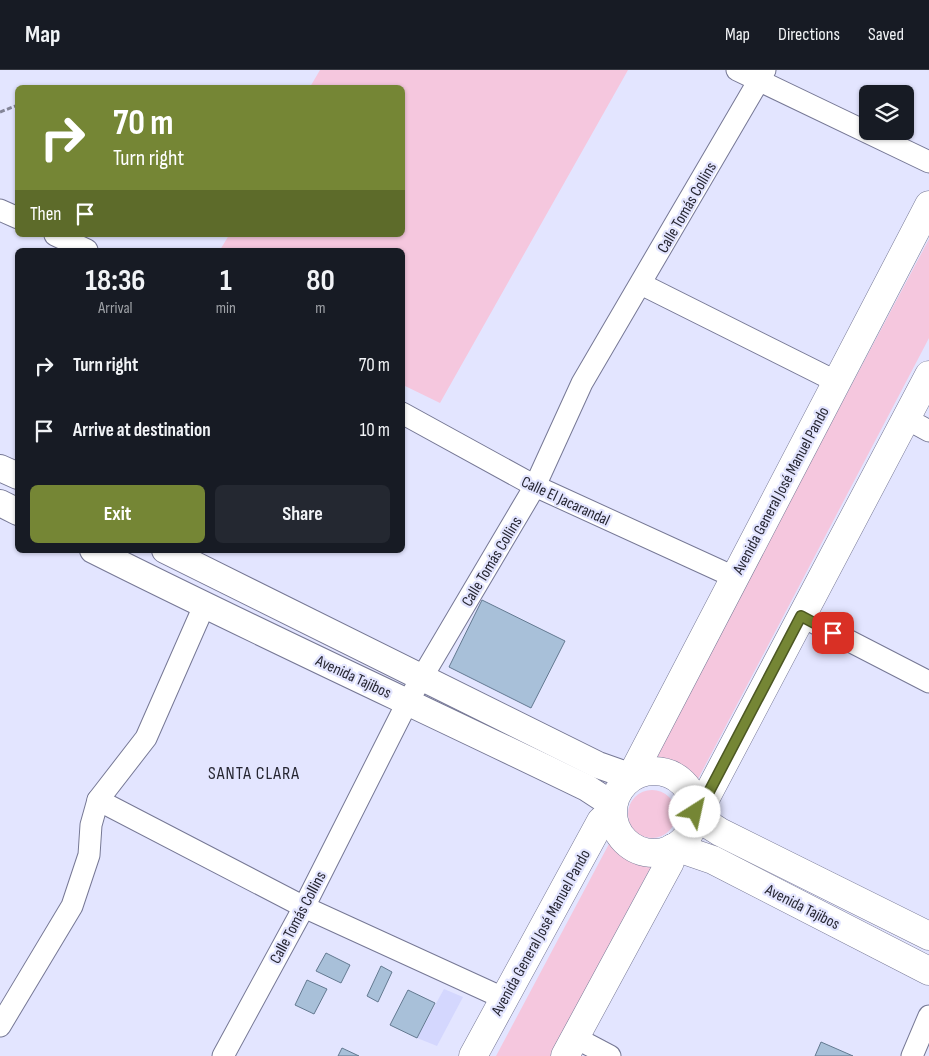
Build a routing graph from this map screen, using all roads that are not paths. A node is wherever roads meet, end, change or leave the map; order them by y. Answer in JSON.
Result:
{"nodes":[{"id":1,"x":738,"y":70,"type":"edge"},
{"id":2,"x":762,"y":75,"type":"edge"},
{"id":3,"x":929,"y":162,"type":"edge"},
{"id":4,"x":929,"y":205,"type":"edge"},
{"id":5,"x":59,"y":237,"type":"edge"},
{"id":6,"x":83,"y":248,"type":"edge"},
{"id":7,"x":641,"y":284,"type":"junction"},
{"id":8,"x":929,"y":375,"type":"edge"},
{"id":9,"x":837,"y":382,"type":"junction"},
{"id":10,"x":405,"y":414,"type":"edge"},
{"id":11,"x":918,"y":425,"type":"edge"},
{"id":12,"x":0,"y":468,"type":"edge"},
{"id":13,"x":15,"y":475,"type":"edge"},
{"id":14,"x":535,"y":486,"type":"junction"},
{"id":15,"x":0,"y":503,"type":"edge"},
{"id":16,"x":15,"y":510,"type":"edge"},
{"id":17,"x":98,"y":553,"type":"edge"},
{"id":18,"x":171,"y":553,"type":"edge"},
{"id":19,"x":734,"y":577,"type":"junction"},
{"id":20,"x":204,"y":606,"type":"junction"},
{"id":21,"x":801,"y":616,"type":"junction"},
{"id":22,"x":421,"y":678,"type":"junction"},
{"id":23,"x":929,"y":682,"type":"edge"},
{"id":24,"x":408,"y":701,"type":"junction"},
{"id":25,"x":633,"y":776,"type":"junction"},
{"id":26,"x":98,"y":800,"type":"junction"},
{"id":27,"x":612,"y":808,"type":"junction"},
{"id":28,"x":695,"y":814,"type":"junction"},
{"id":29,"x":673,"y":848,"type":"junction"},
{"id":30,"x":304,"y":906,"type":"junction"},
{"id":31,"x":929,"y":936,"type":"edge"},
{"id":32,"x":929,"y":971,"type":"edge"},
{"id":33,"x":503,"y":998,"type":"junction"},
{"id":34,"x":929,"y":1016,"type":"edge"},
{"id":35,"x":0,"y":1026,"type":"edge"},
{"id":36,"x":570,"y":1047,"type":"edge"},
{"id":37,"x":223,"y":1056,"type":"edge"},
{"id":38,"x":473,"y":1056,"type":"edge"},
{"id":39,"x":610,"y":1056,"type":"edge"},
{"id":40,"x":912,"y":1056,"type":"edge"}],
"edges":[{"from":1,"to":2,"type":"street"},
{"from":2,"to":3,"type":"street"},
{"from":2,"to":7,"type":"street","name":"Calle Tomás Collins"},
{"from":4,"to":9,"type":"main road","name":"Avenida General José Manuel Pando"},
{"from":5,"to":6,"type":"street"},
{"from":7,"to":9,"type":"street"},
{"from":7,"to":14,"type":"street","name":"Calle Tomás Collins"},
{"from":8,"to":11,"type":"main road"},
{"from":9,"to":19,"type":"main road","name":"Avenida General José Manuel Pando"},
{"from":10,"to":14,"type":"street","name":"Calle El Jacarandal"},
{"from":11,"to":21,"type":"main road"},
{"from":12,"to":13,"type":"street"},
{"from":14,"to":19,"type":"street","name":"Calle El Jacarandal"},
{"from":14,"to":22,"type":"street","name":"Calle Tomás Collins"},
{"from":15,"to":16,"type":"street"},
{"from":17,"to":20,"type":"street","name":"Avenida Tajibos"},
{"from":18,"to":22,"type":"street","name":"Avenida Tajibos"},
{"from":19,"to":25,"type":"main road","name":"Avenida General José Manuel Pando"},
{"from":20,"to":24,"type":"street","name":"Avenida Tajibos"},
{"from":20,"to":26,"type":"street"},
{"from":21,"to":23,"type":"street"},
{"from":21,"to":28,"type":"main road"},
{"from":22,"to":24,"type":"street","name":"Calle Tomás Collins"},
{"from":22,"to":25,"type":"street","name":"Avenida Tajibos"},
{"from":24,"to":27,"type":"street","name":"Avenida Tajibos"},
{"from":24,"to":30,"type":"street","name":"Calle Tomás Collins"},
{"from":25,"to":27,"type":"main road"},
{"from":25,"to":28,"type":"main road"},
{"from":26,"to":30,"type":"street"},
{"from":26,"to":35,"type":"street"},
{"from":27,"to":29,"type":"main road"},
{"from":27,"to":33,"type":"main road","name":"Avenida General José Manuel Pando"},
{"from":28,"to":29,"type":"main road"},
{"from":28,"to":31,"type":"main road","name":"Avenida Tajibos"},
{"from":29,"to":32,"type":"main road","name":"Avenida Tajibos"},
{"from":29,"to":36,"type":"main road"},
{"from":30,"to":33,"type":"street"},
{"from":30,"to":37,"type":"street","name":"Calle Tomás Collins"},
{"from":33,"to":38,"type":"main road","name":"Avenida General José Manuel Pando"},
{"from":34,"to":40,"type":"street"},
{"from":36,"to":39,"type":"street"}]}
